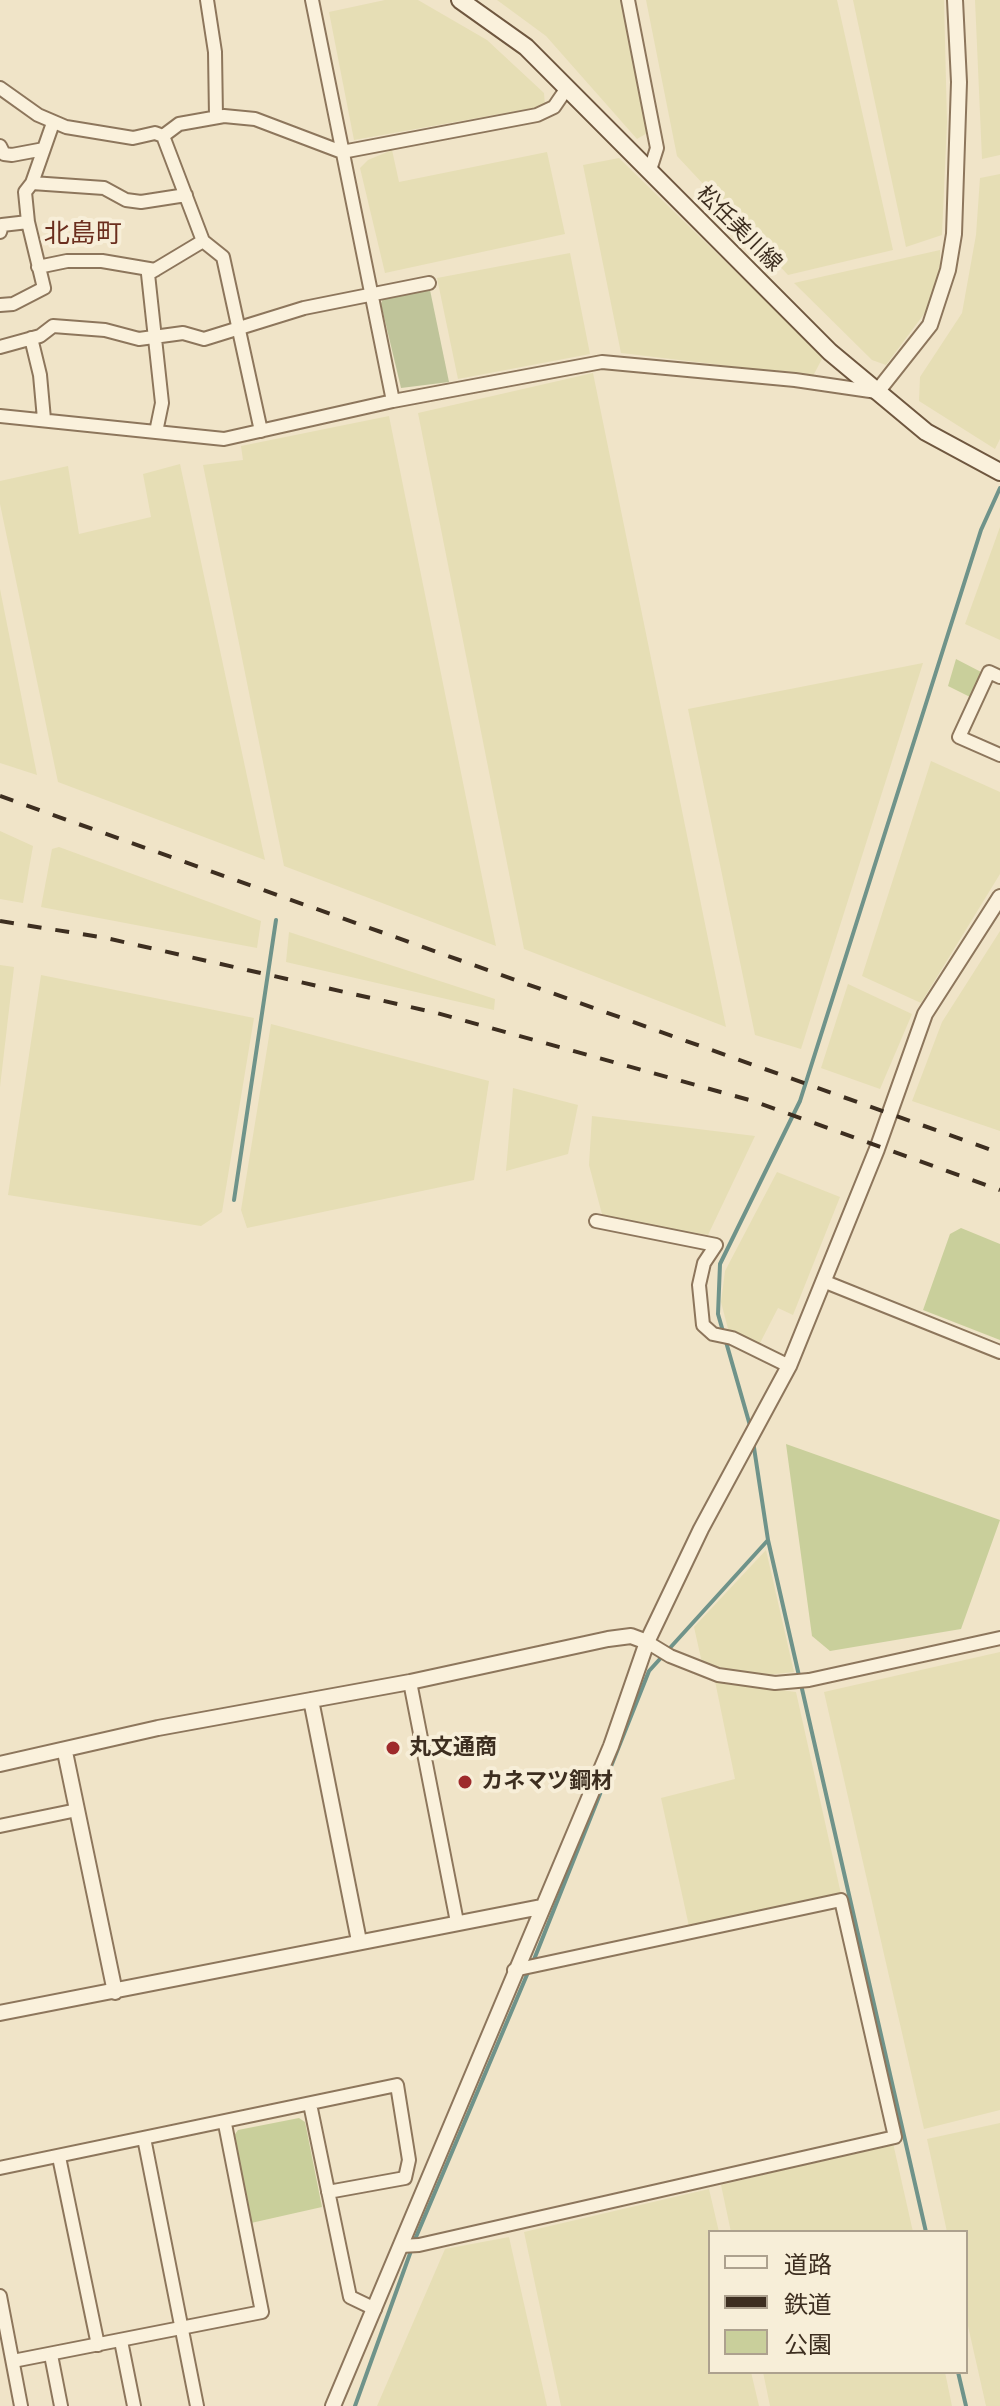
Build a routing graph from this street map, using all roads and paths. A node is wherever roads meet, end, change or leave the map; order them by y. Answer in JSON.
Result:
{"nodes":[{"id":1,"x":207,"y":0,"type":"edge"},
{"id":2,"x":312,"y":0,"type":"edge"},
{"id":3,"x":460,"y":0,"type":"edge"},
{"id":4,"x":628,"y":0,"type":"edge"},
{"id":5,"x":955,"y":0,"type":"edge"},
{"id":6,"x":0,"y":88,"type":"edge"},
{"id":7,"x":567,"y":88,"type":"junction"},
{"id":8,"x":216,"y":117,"type":"junction"},
{"id":9,"x":53,"y":123,"type":"junction"},
{"id":10,"x":163,"y":136,"type":"junction"},
{"id":11,"x":0,"y":146,"type":"edge"},
{"id":12,"x":44,"y":149,"type":"junction"},
{"id":13,"x":342,"y":152,"type":"junction"},
{"id":14,"x":650,"y":170,"type":"junction"},
{"id":15,"x":32,"y":183,"type":"junction"},
{"id":16,"x":186,"y":195,"type":"junction"},
{"id":17,"x":28,"y":222,"type":"junction"},
{"id":18,"x":1,"y":226,"type":"edge"},
{"id":19,"x":203,"y":241,"type":"junction"},
{"id":20,"x":38,"y":267,"type":"junction"},
{"id":21,"x":155,"y":270,"type":"junction"},
{"id":22,"x":429,"y":283,"type":"dead end"},
{"id":23,"x":372,"y":295,"type":"junction"},
{"id":24,"x":0,"y":305,"type":"edge"},
{"id":25,"x":240,"y":329,"type":"junction"},
{"id":26,"x":153,"y":337,"type":"junction"},
{"id":27,"x":31,"y":338,"type":"junction"},
{"id":28,"x":0,"y":347,"type":"edge"},
{"id":29,"x":877,"y":392,"type":"junction"},
{"id":30,"x":393,"y":401,"type":"junction"},
{"id":31,"x":0,"y":416,"type":"edge"},
{"id":32,"x":44,"y":419,"type":"junction"},
{"id":33,"x":261,"y":431,"type":"junction"},
{"id":34,"x":156,"y":432,"type":"junction"},
{"id":35,"x":1000,"y":472,"type":"edge"},
{"id":36,"x":1000,"y":677,"type":"edge"},
{"id":37,"x":1000,"y":755,"type":"edge"},
{"id":38,"x":1000,"y":897,"type":"edge"},
{"id":39,"x":995,"y":914,"type":"edge"},
{"id":40,"x":596,"y":1221,"type":"dead end"},
{"id":41,"x":823,"y":1281,"type":"junction"},
{"id":42,"x":1000,"y":1352,"type":"edge"},
{"id":43,"x":789,"y":1366,"type":"junction"},
{"id":44,"x":1000,"y":1638,"type":"edge"},
{"id":45,"x":659,"y":1649,"type":"junction"},
{"id":46,"x":410,"y":1682,"type":"junction"},
{"id":47,"x":311,"y":1700,"type":"junction"},
{"id":48,"x":65,"y":1752,"type":"junction"},
{"id":49,"x":0,"y":1764,"type":"edge"},
{"id":50,"x":77,"y":1810,"type":"junction"},
{"id":51,"x":0,"y":1826,"type":"edge"},
{"id":52,"x":541,"y":1907,"type":"junction"},
{"id":53,"x":457,"y":1922,"type":"junction"},
{"id":54,"x":359,"y":1941,"type":"junction"},
{"id":55,"x":519,"y":1970,"type":"junction"},
{"id":56,"x":115,"y":1992,"type":"junction"},
{"id":57,"x":0,"y":2013,"type":"edge"},
{"id":58,"x":310,"y":2104,"type":"junction"},
{"id":59,"x":225,"y":2124,"type":"junction"},
{"id":60,"x":144,"y":2138,"type":"junction"},
{"id":61,"x":59,"y":2157,"type":"junction"},
{"id":62,"x":0,"y":2168,"type":"edge"},
{"id":63,"x":328,"y":2192,"type":"junction"},
{"id":64,"x":409,"y":2245,"type":"junction"},
{"id":65,"x":0,"y":2296,"type":"edge"},
{"id":66,"x":375,"y":2309,"type":"junction"},
{"id":67,"x":182,"y":2328,"type":"junction"},
{"id":68,"x":121,"y":2341,"type":"junction"},
{"id":69,"x":98,"y":2345,"type":"junction"},
{"id":70,"x":51,"y":2355,"type":"junction"},
{"id":71,"x":13,"y":2361,"type":"junction"},
{"id":72,"x":21,"y":2406,"type":"edge"},
{"id":73,"x":61,"y":2406,"type":"edge"},
{"id":74,"x":134,"y":2406,"type":"edge"},
{"id":75,"x":197,"y":2406,"type":"edge"},
{"id":76,"x":333,"y":2406,"type":"edge"}],
"edges":[{"from":1,"to":8,"type":"street"},
{"from":2,"to":13,"type":"street"},
{"from":3,"to":7,"type":"main road","name":"松任美川線"},
{"from":4,"to":14,"type":"street"},
{"from":5,"to":29,"type":"street"},
{"from":6,"to":9,"type":"street"},
{"from":7,"to":13,"type":"street"},
{"from":7,"to":14,"type":"main road","name":"松任美川線"},
{"from":8,"to":10,"type":"street"},
{"from":8,"to":13,"type":"street"},
{"from":9,"to":10,"type":"street"},
{"from":9,"to":12,"type":"street"},
{"from":10,"to":16,"type":"street"},
{"from":11,"to":12,"type":"street"},
{"from":12,"to":15,"type":"street"},
{"from":13,"to":23,"type":"street"},
{"from":14,"to":29,"type":"main road","name":"松任美川線"},
{"from":15,"to":16,"type":"street"},
{"from":15,"to":17,"type":"street"},
{"from":16,"to":19,"type":"street"},
{"from":17,"to":18,"type":"street"},
{"from":17,"to":20,"type":"street"},
{"from":19,"to":21,"type":"street"},
{"from":19,"to":25,"type":"street"},
{"from":20,"to":21,"type":"street"},
{"from":20,"to":24,"type":"street"},
{"from":21,"to":26,"type":"street"},
{"from":22,"to":23,"type":"street"},
{"from":23,"to":25,"type":"street"},
{"from":23,"to":30,"type":"street"},
{"from":25,"to":26,"type":"street"},
{"from":25,"to":33,"type":"street"},
{"from":26,"to":27,"type":"street"},
{"from":26,"to":34,"type":"street"},
{"from":27,"to":28,"type":"street"},
{"from":27,"to":32,"type":"street"},
{"from":29,"to":30,"type":"street"},
{"from":29,"to":35,"type":"main road","name":"松任美川線"},
{"from":30,"to":33,"type":"street"},
{"from":31,"to":32,"type":"street"},
{"from":32,"to":34,"type":"street"},
{"from":33,"to":34,"type":"street"},
{"from":36,"to":37,"type":"street"},
{"from":38,"to":39,"type":"street"},
{"from":39,"to":41,"type":"street"},
{"from":40,"to":43,"type":"street"},
{"from":41,"to":42,"type":"street"},
{"from":41,"to":43,"type":"street"},
{"from":43,"to":45,"type":"street"},
{"from":44,"to":45,"type":"street"},
{"from":45,"to":46,"type":"street"},
{"from":45,"to":52,"type":"street"},
{"from":46,"to":47,"type":"street"},
{"from":46,"to":53,"type":"street"},
{"from":47,"to":48,"type":"street"},
{"from":47,"to":54,"type":"street"},
{"from":48,"to":49,"type":"street"},
{"from":48,"to":50,"type":"street"},
{"from":50,"to":51,"type":"street"},
{"from":50,"to":56,"type":"street"},
{"from":52,"to":53,"type":"street"},
{"from":52,"to":55,"type":"street"},
{"from":53,"to":54,"type":"street"},
{"from":54,"to":56,"type":"street"},
{"from":55,"to":64,"type":"street"},
{"from":55,"to":64,"type":"street"},
{"from":56,"to":57,"type":"street"},
{"from":58,"to":59,"type":"street"},
{"from":58,"to":63,"type":"street"},
{"from":58,"to":63,"type":"street"},
{"from":59,"to":60,"type":"street"},
{"from":59,"to":67,"type":"street"},
{"from":60,"to":61,"type":"street"},
{"from":60,"to":67,"type":"street"},
{"from":61,"to":62,"type":"street"},
{"from":61,"to":69,"type":"street"},
{"from":63,"to":66,"type":"street"},
{"from":64,"to":66,"type":"street"},
{"from":65,"to":71,"type":"street"},
{"from":66,"to":76,"type":"street"},
{"from":67,"to":68,"type":"street"},
{"from":67,"to":75,"type":"street"},
{"from":68,"to":69,"type":"street"},
{"from":68,"to":74,"type":"street"},
{"from":69,"to":70,"type":"street"},
{"from":70,"to":71,"type":"street"},
{"from":70,"to":73,"type":"street"},
{"from":71,"to":72,"type":"street"}]}
